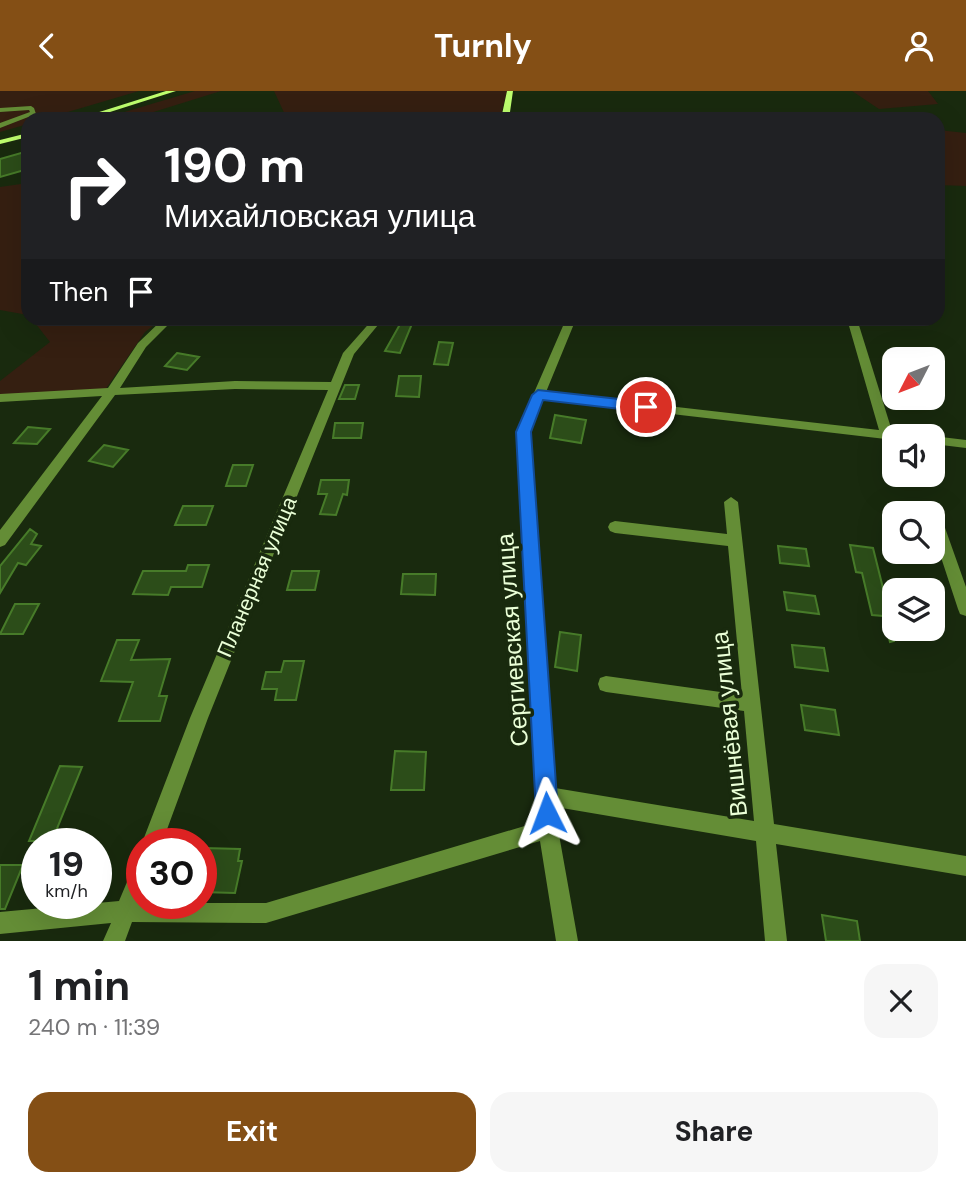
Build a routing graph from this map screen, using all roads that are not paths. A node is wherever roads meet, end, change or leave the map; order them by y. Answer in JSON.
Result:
{"nodes":[{"id":1,"x":173,"y":91,"type":"edge"},
{"id":2,"x":510,"y":91,"type":"edge"},
{"id":3,"x":0,"y":110,"type":"edge"},
{"id":4,"x":33,"y":112,"type":"edge"},
{"id":5,"x":104,"y":112,"type":"edge"},
{"id":6,"x":506,"y":112,"type":"edge"},
{"id":7,"x":21,"y":118,"type":"edge"},
{"id":8,"x":0,"y":126,"type":"edge"},
{"id":9,"x":21,"y":136,"type":"edge"},
{"id":10,"x":1,"y":140,"type":"edge"},
{"id":11,"x":162,"y":326,"type":"edge"},
{"id":12,"x":372,"y":326,"type":"edge"},
{"id":13,"x":567,"y":326,"type":"edge"},
{"id":14,"x":854,"y":326,"type":"edge"},
{"id":15,"x":337,"y":386,"type":"junction"},
{"id":16,"x":111,"y":393,"type":"junction"},
{"id":17,"x":538,"y":395,"type":"junction"},
{"id":18,"x":0,"y":398,"type":"edge"},
{"id":19,"x":887,"y":424,"type":"edge"},
{"id":20,"x":882,"y":434,"type":"edge"},
{"id":21,"x":945,"y":441,"type":"edge"},
{"id":22,"x":966,"y":444,"type":"edge"},
{"id":23,"x":731,"y":502,"type":"dead end"},
{"id":24,"x":615,"y":527,"type":"dead end"},
{"id":25,"x":0,"y":541,"type":"edge"},
{"id":26,"x":735,"y":541,"type":"junction"},
{"id":27,"x":945,"y":548,"type":"edge"},
{"id":28,"x":966,"y":609,"type":"edge"},
{"id":29,"x":606,"y":684,"type":"dead end"},
{"id":30,"x":751,"y":704,"type":"junction"},
{"id":31,"x":553,"y":797,"type":"junction"},
{"id":32,"x":158,"y":828,"type":"edge"},
{"id":33,"x":548,"y":829,"type":"junction"},
{"id":34,"x":765,"y":832,"type":"junction"},
{"id":35,"x":966,"y":866,"type":"edge"},
{"id":36,"x":126,"y":911,"type":"joint"},
{"id":37,"x":217,"y":912,"type":"edge"},
{"id":38,"x":0,"y":923,"type":"edge"},
{"id":39,"x":114,"y":941,"type":"edge"},
{"id":40,"x":568,"y":941,"type":"edge"},
{"id":41,"x":776,"y":941,"type":"edge"}],
"edges":[{"from":1,"to":5,"type":"main road"},
{"from":2,"to":6,"type":"main road"},
{"from":3,"to":4,"type":"street"},
{"from":7,"to":8,"type":"street"},
{"from":9,"to":10,"type":"main road"},
{"from":11,"to":16,"type":"street"},
{"from":12,"to":15,"type":"street","name":"Планерная улица"},
{"from":13,"to":17,"type":"street","name":"Сергиевская улица"},
{"from":14,"to":19,"type":"street"},
{"from":15,"to":16,"type":"street"},
{"from":15,"to":32,"type":"street","name":"Планерная улица"},
{"from":16,"to":18,"type":"street"},
{"from":16,"to":25,"type":"street"},
{"from":17,"to":20,"type":"street"},
{"from":17,"to":31,"type":"street","name":"Сергиевская улица"},
{"from":21,"to":22,"type":"street"},
{"from":23,"to":26,"type":"street","name":"Вишнёвая улица"},
{"from":24,"to":26,"type":"street"},
{"from":26,"to":30,"type":"street","name":"Вишнёвая улица"},
{"from":27,"to":28,"type":"street"},
{"from":29,"to":30,"type":"street"},
{"from":30,"to":34,"type":"street","name":"Вишнёвая улица"},
{"from":31,"to":33,"type":"street","name":"Сергиевская улица"},
{"from":31,"to":34,"type":"street"},
{"from":33,"to":37,"type":"street"},
{"from":33,"to":40,"type":"street","name":"Сергиевская улица"},
{"from":34,"to":35,"type":"street"},
{"from":34,"to":41,"type":"street","name":"Вишнёвая улица"},
{"from":36,"to":38,"type":"street"},
{"from":36,"to":39,"type":"street"}]}
